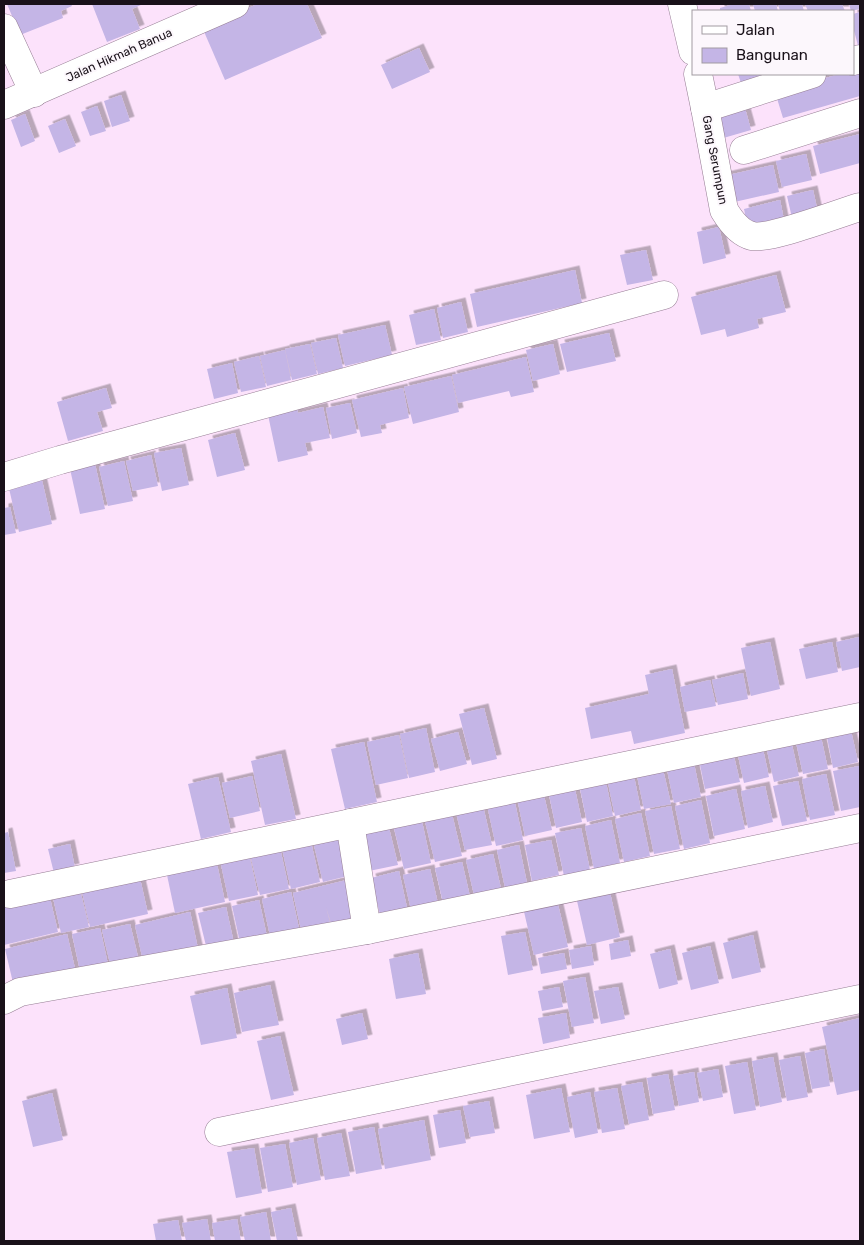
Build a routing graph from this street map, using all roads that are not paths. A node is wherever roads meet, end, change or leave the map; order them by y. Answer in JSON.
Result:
{"nodes":[{"id":1,"x":235,"y":4,"type":"edge"},
{"id":2,"x":682,"y":4,"type":"edge"},
{"id":3,"x":4,"y":28,"type":"edge"},
{"id":4,"x":692,"y":47,"type":"edge"},
{"id":5,"x":698,"y":75,"type":"edge"},
{"id":6,"x":809,"y":75,"type":"edge"},
{"id":7,"x":34,"y":93,"type":"junction"},
{"id":8,"x":4,"y":105,"type":"edge"},
{"id":9,"x":704,"y":108,"type":"junction"},
{"id":10,"x":860,"y":113,"type":"edge"},
{"id":11,"x":744,"y":150,"type":"dead end"},
{"id":12,"x":860,"y":206,"type":"edge"},
{"id":13,"x":664,"y":295,"type":"dead end"},
{"id":14,"x":4,"y":477,"type":"edge"},
{"id":15,"x":860,"y":717,"type":"edge"},
{"id":16,"x":350,"y":823,"type":"junction"},
{"id":17,"x":860,"y":828,"type":"edge"},
{"id":18,"x":10,"y":894,"type":"dead end"},
{"id":19,"x":368,"y":930,"type":"junction"},
{"id":20,"x":12,"y":996,"type":"edge"},
{"id":21,"x":860,"y":999,"type":"edge"},
{"id":22,"x":219,"y":1132,"type":"dead end"}],
"edges":[{"from":1,"to":7,"type":"street","name":"Jalan Hikmah Banua"},
{"from":2,"to":4,"type":"street"},
{"from":3,"to":7,"type":"street"},
{"from":5,"to":9,"type":"street","name":"Gang Serumpun"},
{"from":6,"to":9,"type":"street","name":"Gang Serumpun"},
{"from":7,"to":8,"type":"street","name":"Jalan Hikmah Banua"},
{"from":9,"to":12,"type":"street","name":"Gang Serumpun"},
{"from":10,"to":11,"type":"street"},
{"from":13,"to":14,"type":"street"},
{"from":15,"to":16,"type":"street"},
{"from":16,"to":18,"type":"street"},
{"from":16,"to":19,"type":"street"},
{"from":17,"to":19,"type":"street"},
{"from":19,"to":20,"type":"street"},
{"from":21,"to":22,"type":"street"}]}
